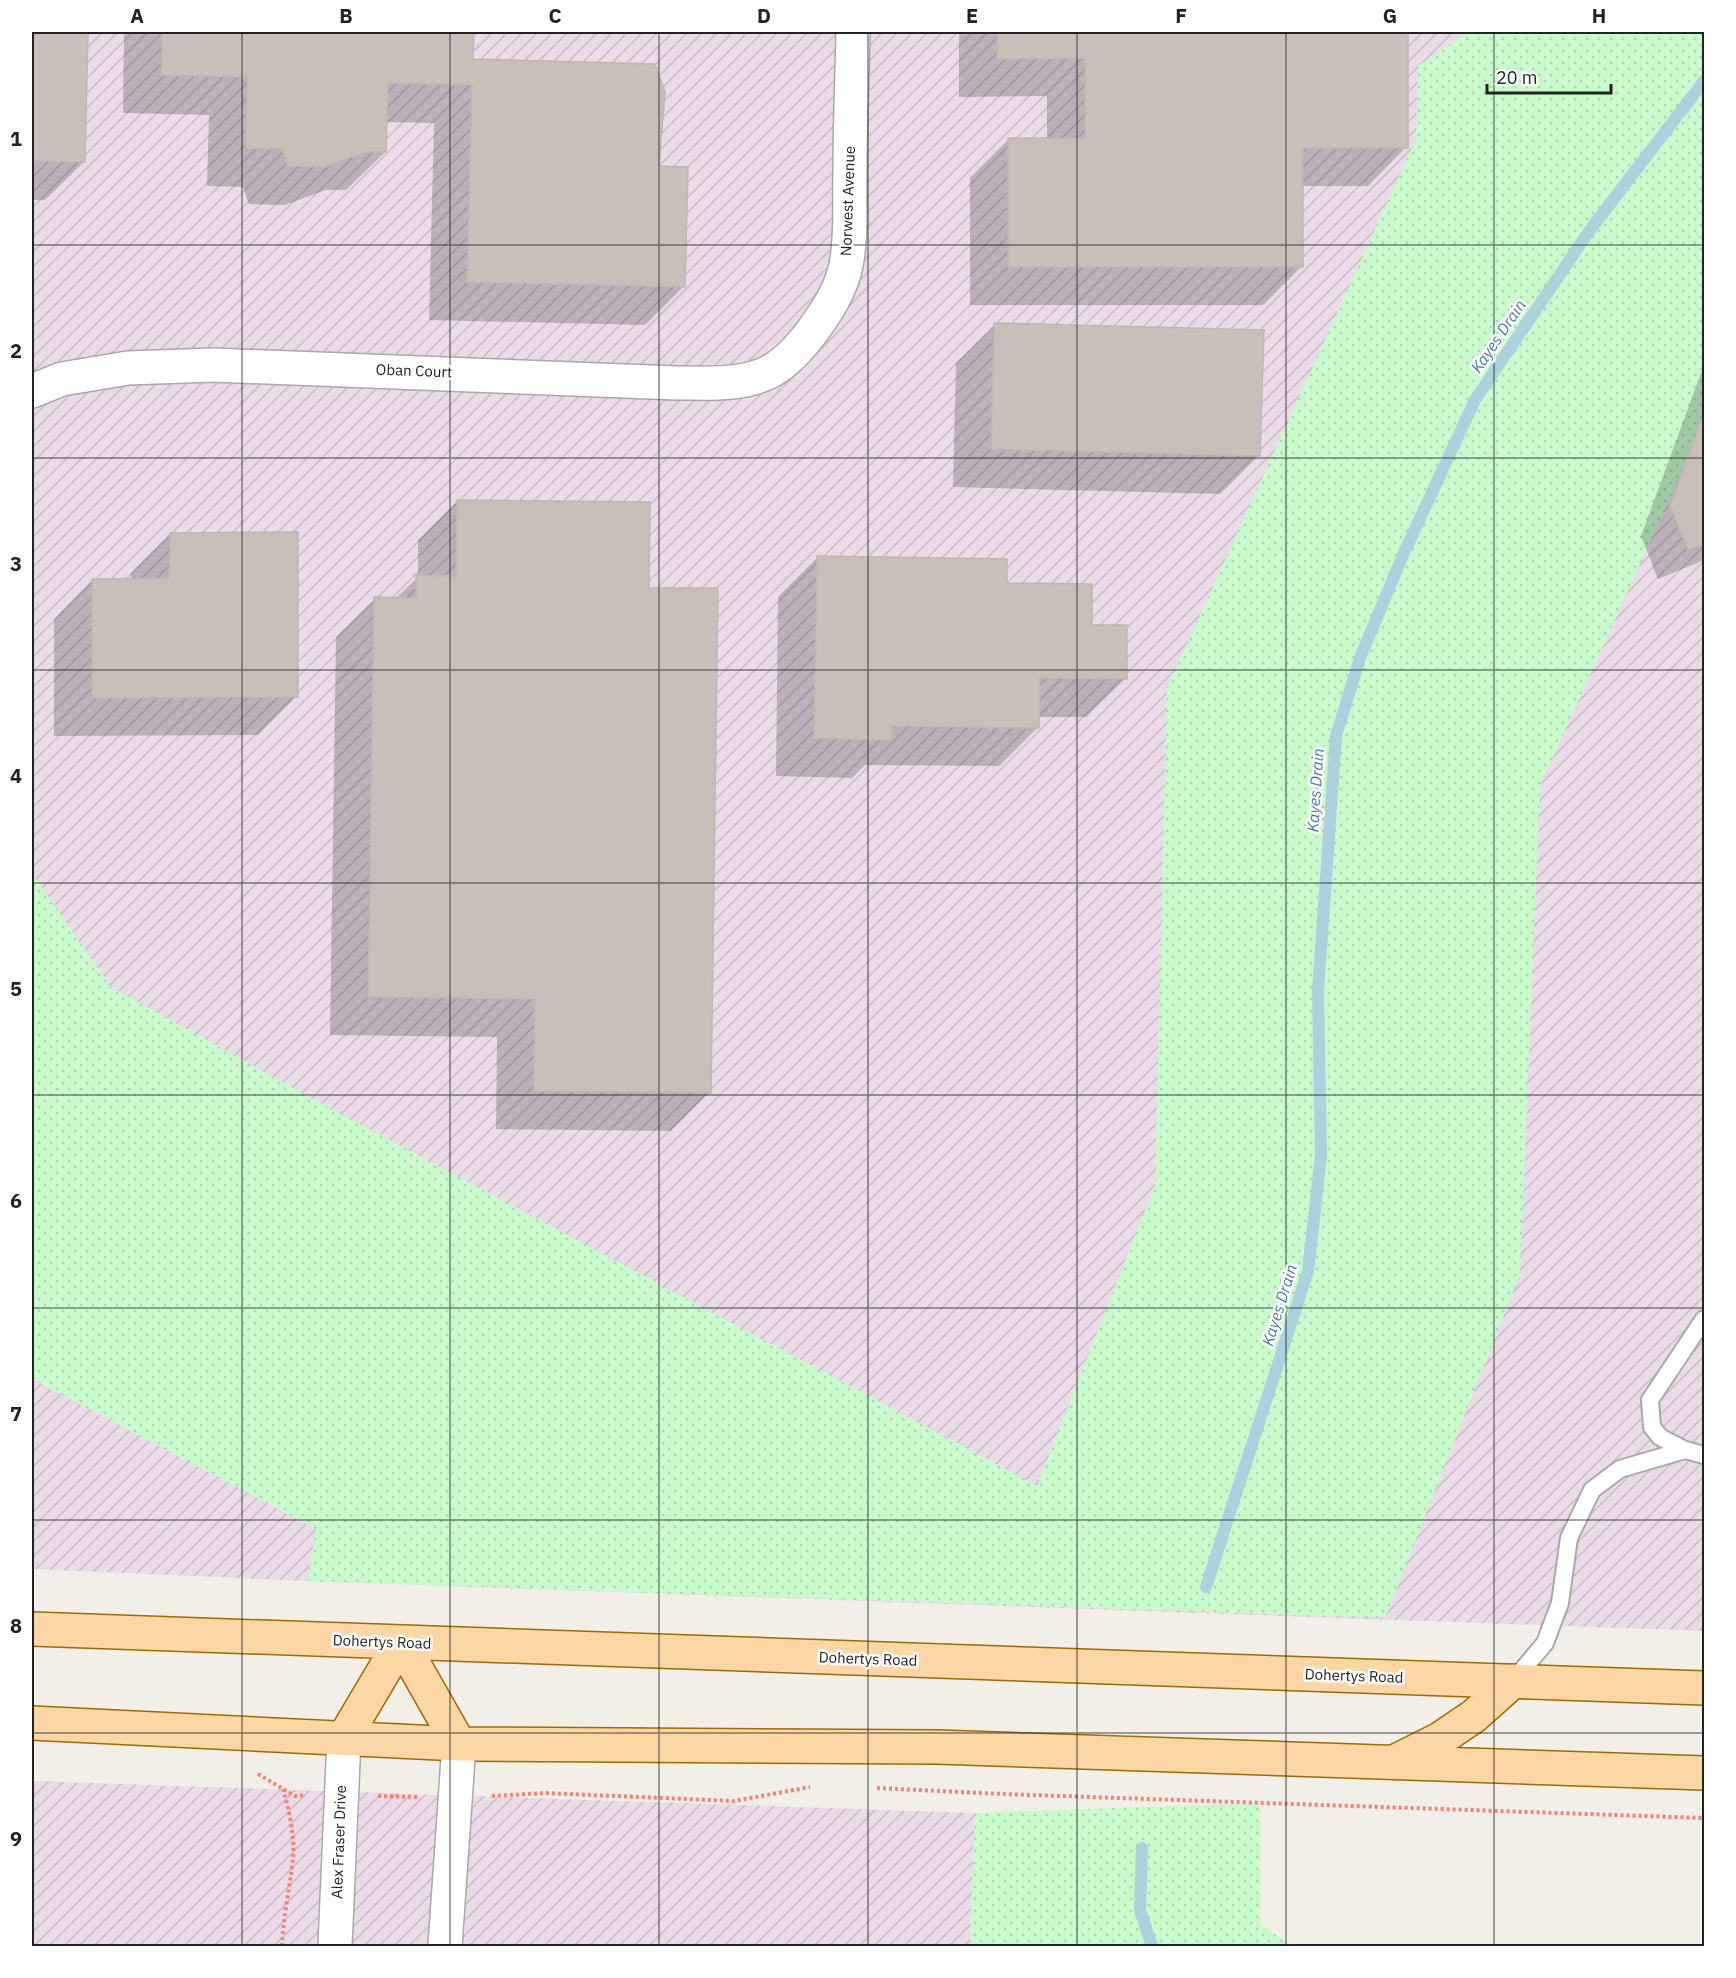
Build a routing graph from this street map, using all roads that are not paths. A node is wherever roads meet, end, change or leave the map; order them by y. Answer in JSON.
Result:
{"nodes":[{"id":1,"x":853,"y":32,"type":"edge"},
{"id":2,"x":792,"y":354,"type":"joint"},
{"id":3,"x":32,"y":391,"type":"edge"},
{"id":4,"x":1704,"y":1319,"type":"edge"},
{"id":5,"x":1685,"y":1450,"type":"junction"},
{"id":6,"x":1704,"y":1455,"type":"edge"},
{"id":7,"x":32,"y":1629,"type":"edge"},
{"id":8,"x":401,"y":1642,"type":"junction"},
{"id":9,"x":1513,"y":1681,"type":"junction"},
{"id":10,"x":1704,"y":1688,"type":"edge"},
{"id":11,"x":32,"y":1723,"type":"edge"},
{"id":12,"x":344,"y":1738,"type":"junction"},
{"id":13,"x":459,"y":1744,"type":"junction"},
{"id":14,"x":1391,"y":1763,"type":"junction"},
{"id":15,"x":1704,"y":1773,"type":"edge"},
{"id":16,"x":335,"y":1947,"type":"edge"},
{"id":17,"x":445,"y":1947,"type":"edge"}],
"edges":[{"from":1,"to":2,"type":"street","name":"Norwest Avenue"},
{"from":2,"to":3,"type":"street","name":"Oban Court"},
{"from":4,"to":5,"type":"lane"},
{"from":5,"to":6,"type":"lane"},
{"from":5,"to":9,"type":"lane"},
{"from":7,"to":8,"type":"main road","name":"Dohertys Road"},
{"from":8,"to":9,"type":"main road","name":"Dohertys Road"},
{"from":8,"to":12,"type":"main road"},
{"from":8,"to":13,"type":"main road"},
{"from":9,"to":10,"type":"main road","name":"Dohertys Road"},
{"from":9,"to":14,"type":"main road"},
{"from":11,"to":12,"type":"main road"},
{"from":12,"to":13,"type":"main road"},
{"from":12,"to":16,"type":"street","name":"Alex Fraser Drive"},
{"from":13,"to":14,"type":"main road"},
{"from":13,"to":17,"type":"street"},
{"from":14,"to":15,"type":"main road"}]}
